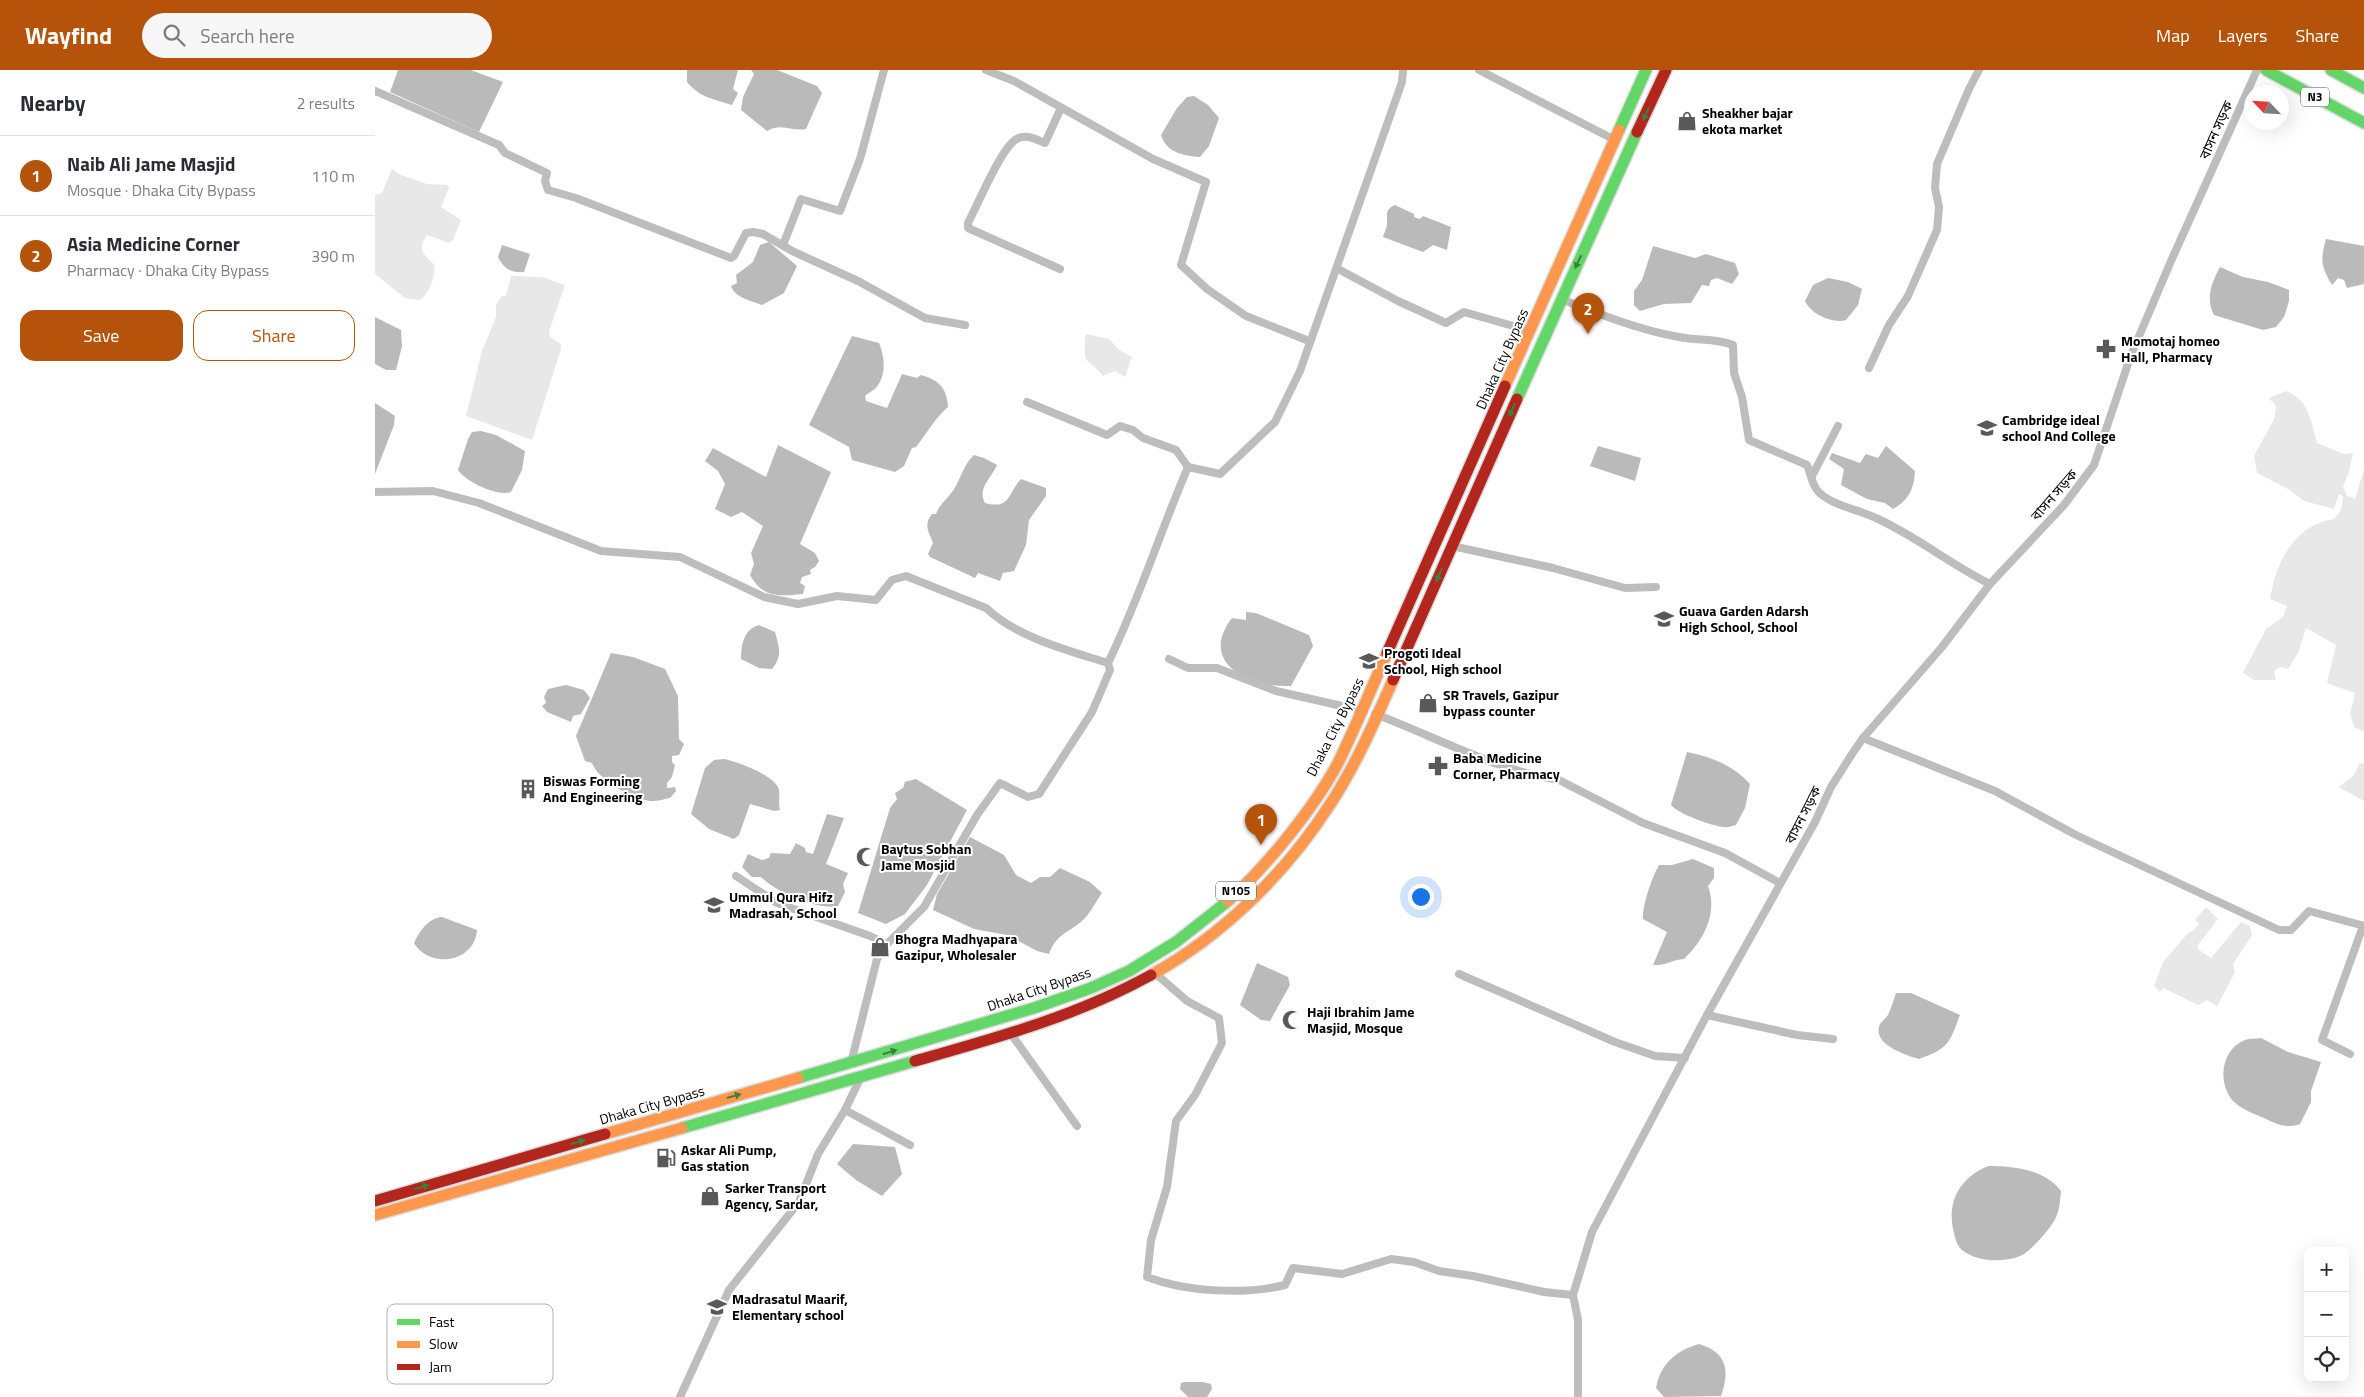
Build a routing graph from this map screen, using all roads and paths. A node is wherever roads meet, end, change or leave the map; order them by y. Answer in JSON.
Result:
{"nodes":[{"id":1,"x":884,"y":70,"type":"edge"},
{"id":2,"x":986,"y":70,"type":"edge"},
{"id":3,"x":1403,"y":70,"type":"edge"},
{"id":4,"x":1479,"y":70,"type":"edge"},
{"id":5,"x":1646,"y":70,"type":"edge"},
{"id":6,"x":1666,"y":70,"type":"edge"},
{"id":7,"x":1979,"y":70,"type":"edge"},
{"id":8,"x":2257,"y":70,"type":"edge"},
{"id":9,"x":2266,"y":70,"type":"edge"},
{"id":10,"x":2331,"y":70,"type":"edge"},
{"id":11,"x":2364,"y":88,"type":"edge"},
{"id":12,"x":375,"y":91,"type":"edge"},
{"id":13,"x":1061,"y":108,"type":"junction"},
{"id":14,"x":2364,"y":123,"type":"edge"},
{"id":15,"x":1615,"y":140,"type":"junction"},
{"id":16,"x":783,"y":246,"type":"junction"},
{"id":17,"x":1060,"y":269,"type":"dead end"},
{"id":18,"x":1338,"y":269,"type":"junction"},
{"id":19,"x":1561,"y":300,"type":"junction"},
{"id":20,"x":965,"y":325,"type":"dead end"},
{"id":21,"x":1531,"y":331,"type":"junction"},
{"id":22,"x":1309,"y":340,"type":"junction"},
{"id":23,"x":1869,"y":368,"type":"dead end"},
{"id":24,"x":1027,"y":402,"type":"dead end"},
{"id":25,"x":1838,"y":426,"type":"dead end"},
{"id":26,"x":1189,"y":467,"type":"junction"},
{"id":27,"x":1812,"y":476,"type":"junction"},
{"id":28,"x":375,"y":492,"type":"edge"},
{"id":29,"x":1452,"y":546,"type":"junction"},
{"id":30,"x":1990,"y":584,"type":"junction"},
{"id":31,"x":1656,"y":587,"type":"dead end"},
{"id":32,"x":1169,"y":659,"type":"dead end"},
{"id":33,"x":1108,"y":663,"type":"junction"},
{"id":34,"x":1362,"y":710,"type":"junction"},
{"id":35,"x":1377,"y":715,"type":"junction"},
{"id":36,"x":1863,"y":738,"type":"junction"},
{"id":37,"x":735,"y":876,"type":"dead end"},
{"id":38,"x":1780,"y":883,"type":"junction"},
{"id":39,"x":2364,"y":926,"type":"edge"},
{"id":40,"x":887,"y":944,"type":"junction"},
{"id":41,"x":1155,"y":973,"type":"junction"},
{"id":42,"x":1459,"y":974,"type":"dead end"},
{"id":43,"x":1707,"y":1015,"type":"junction"},
{"id":44,"x":1011,"y":1034,"type":"junction"},
{"id":45,"x":1833,"y":1039,"type":"dead end"},
{"id":46,"x":2351,"y":1054,"type":"dead end"},
{"id":47,"x":1685,"y":1058,"type":"junction"},
{"id":48,"x":851,"y":1063,"type":"junction"},
{"id":49,"x":862,"y":1076,"type":"junction"},
{"id":50,"x":845,"y":1110,"type":"junction"},
{"id":51,"x":1077,"y":1126,"type":"dead end"},
{"id":52,"x":910,"y":1145,"type":"dead end"},
{"id":53,"x":375,"y":1200,"type":"edge"},
{"id":54,"x":375,"y":1215,"type":"edge"},
{"id":55,"x":1573,"y":1295,"type":"junction"},
{"id":56,"x":680,"y":1397,"type":"edge"},
{"id":57,"x":1578,"y":1397,"type":"edge"}],
"edges":[{"from":1,"to":16,"type":"street"},
{"from":2,"to":13,"type":"street"},
{"from":3,"to":18,"type":"street"},
{"from":4,"to":15,"type":"street"},
{"from":5,"to":15,"type":"highway","name":"Dhaka City Bypass","number":"N105"},
{"from":6,"to":19,"type":"highway","one_way":true},
{"from":7,"to":23,"type":"street"},
{"from":8,"to":30,"type":"street","name":"বাসন সড়ক"},
{"from":9,"to":14,"type":"highway","number":"N3"},
{"from":10,"to":11,"type":"highway","number":"N3"},
{"from":12,"to":16,"type":"street"},
{"from":13,"to":17,"type":"street"},
{"from":13,"to":22,"type":"street"},
{"from":15,"to":21,"type":"highway","name":"Dhaka City Bypass","number":"N105"},
{"from":16,"to":20,"type":"street"},
{"from":18,"to":21,"type":"street"},
{"from":18,"to":22,"type":"street"},
{"from":19,"to":27,"type":"street"},
{"from":19,"to":29,"type":"highway","one_way":true},
{"from":21,"to":34,"type":"highway","name":"Dhaka City Bypass","number":"N105"},
{"from":22,"to":26,"type":"street"},
{"from":24,"to":26,"type":"street"},
{"from":25,"to":27,"type":"street"},
{"from":26,"to":33,"type":"street"},
{"from":27,"to":30,"type":"street"},
{"from":28,"to":33,"type":"street"},
{"from":29,"to":31,"type":"street"},
{"from":29,"to":35,"type":"highway","one_way":true},
{"from":30,"to":36,"type":"street","name":"বাসন সড়ক"},
{"from":32,"to":34,"type":"street"},
{"from":33,"to":40,"type":"street"},
{"from":34,"to":35,"type":"street"},
{"from":48,"to":34,"type":"highway","name":"Dhaka City Bypass","number":"N105","one_way":true},
{"from":35,"to":38,"type":"street"},
{"from":35,"to":41,"type":"highway"},
{"from":36,"to":38,"type":"street","name":"বাসন সড়ক"},
{"from":36,"to":39,"type":"street"},
{"from":37,"to":40,"type":"street"},
{"from":38,"to":43,"type":"street","name":"বাসন সড়ক"},
{"from":39,"to":46,"type":"street"},
{"from":40,"to":48,"type":"street"},
{"from":41,"to":44,"type":"highway"},
{"from":41,"to":55,"type":"street"},
{"from":42,"to":47,"type":"street"},
{"from":43,"to":45,"type":"street"},
{"from":43,"to":47,"type":"street","name":"বাসন সড়ক"},
{"from":44,"to":49,"type":"highway"},
{"from":44,"to":51,"type":"street"},
{"from":47,"to":55,"type":"street","name":"বাসন সড়ক"},
{"from":53,"to":48,"type":"highway","name":"Dhaka City Bypass","number":"N105","one_way":true},
{"from":49,"to":50,"type":"street"},
{"from":49,"to":54,"type":"highway"},
{"from":50,"to":52,"type":"street"},
{"from":50,"to":56,"type":"street"},
{"from":55,"to":57,"type":"street"}]}
